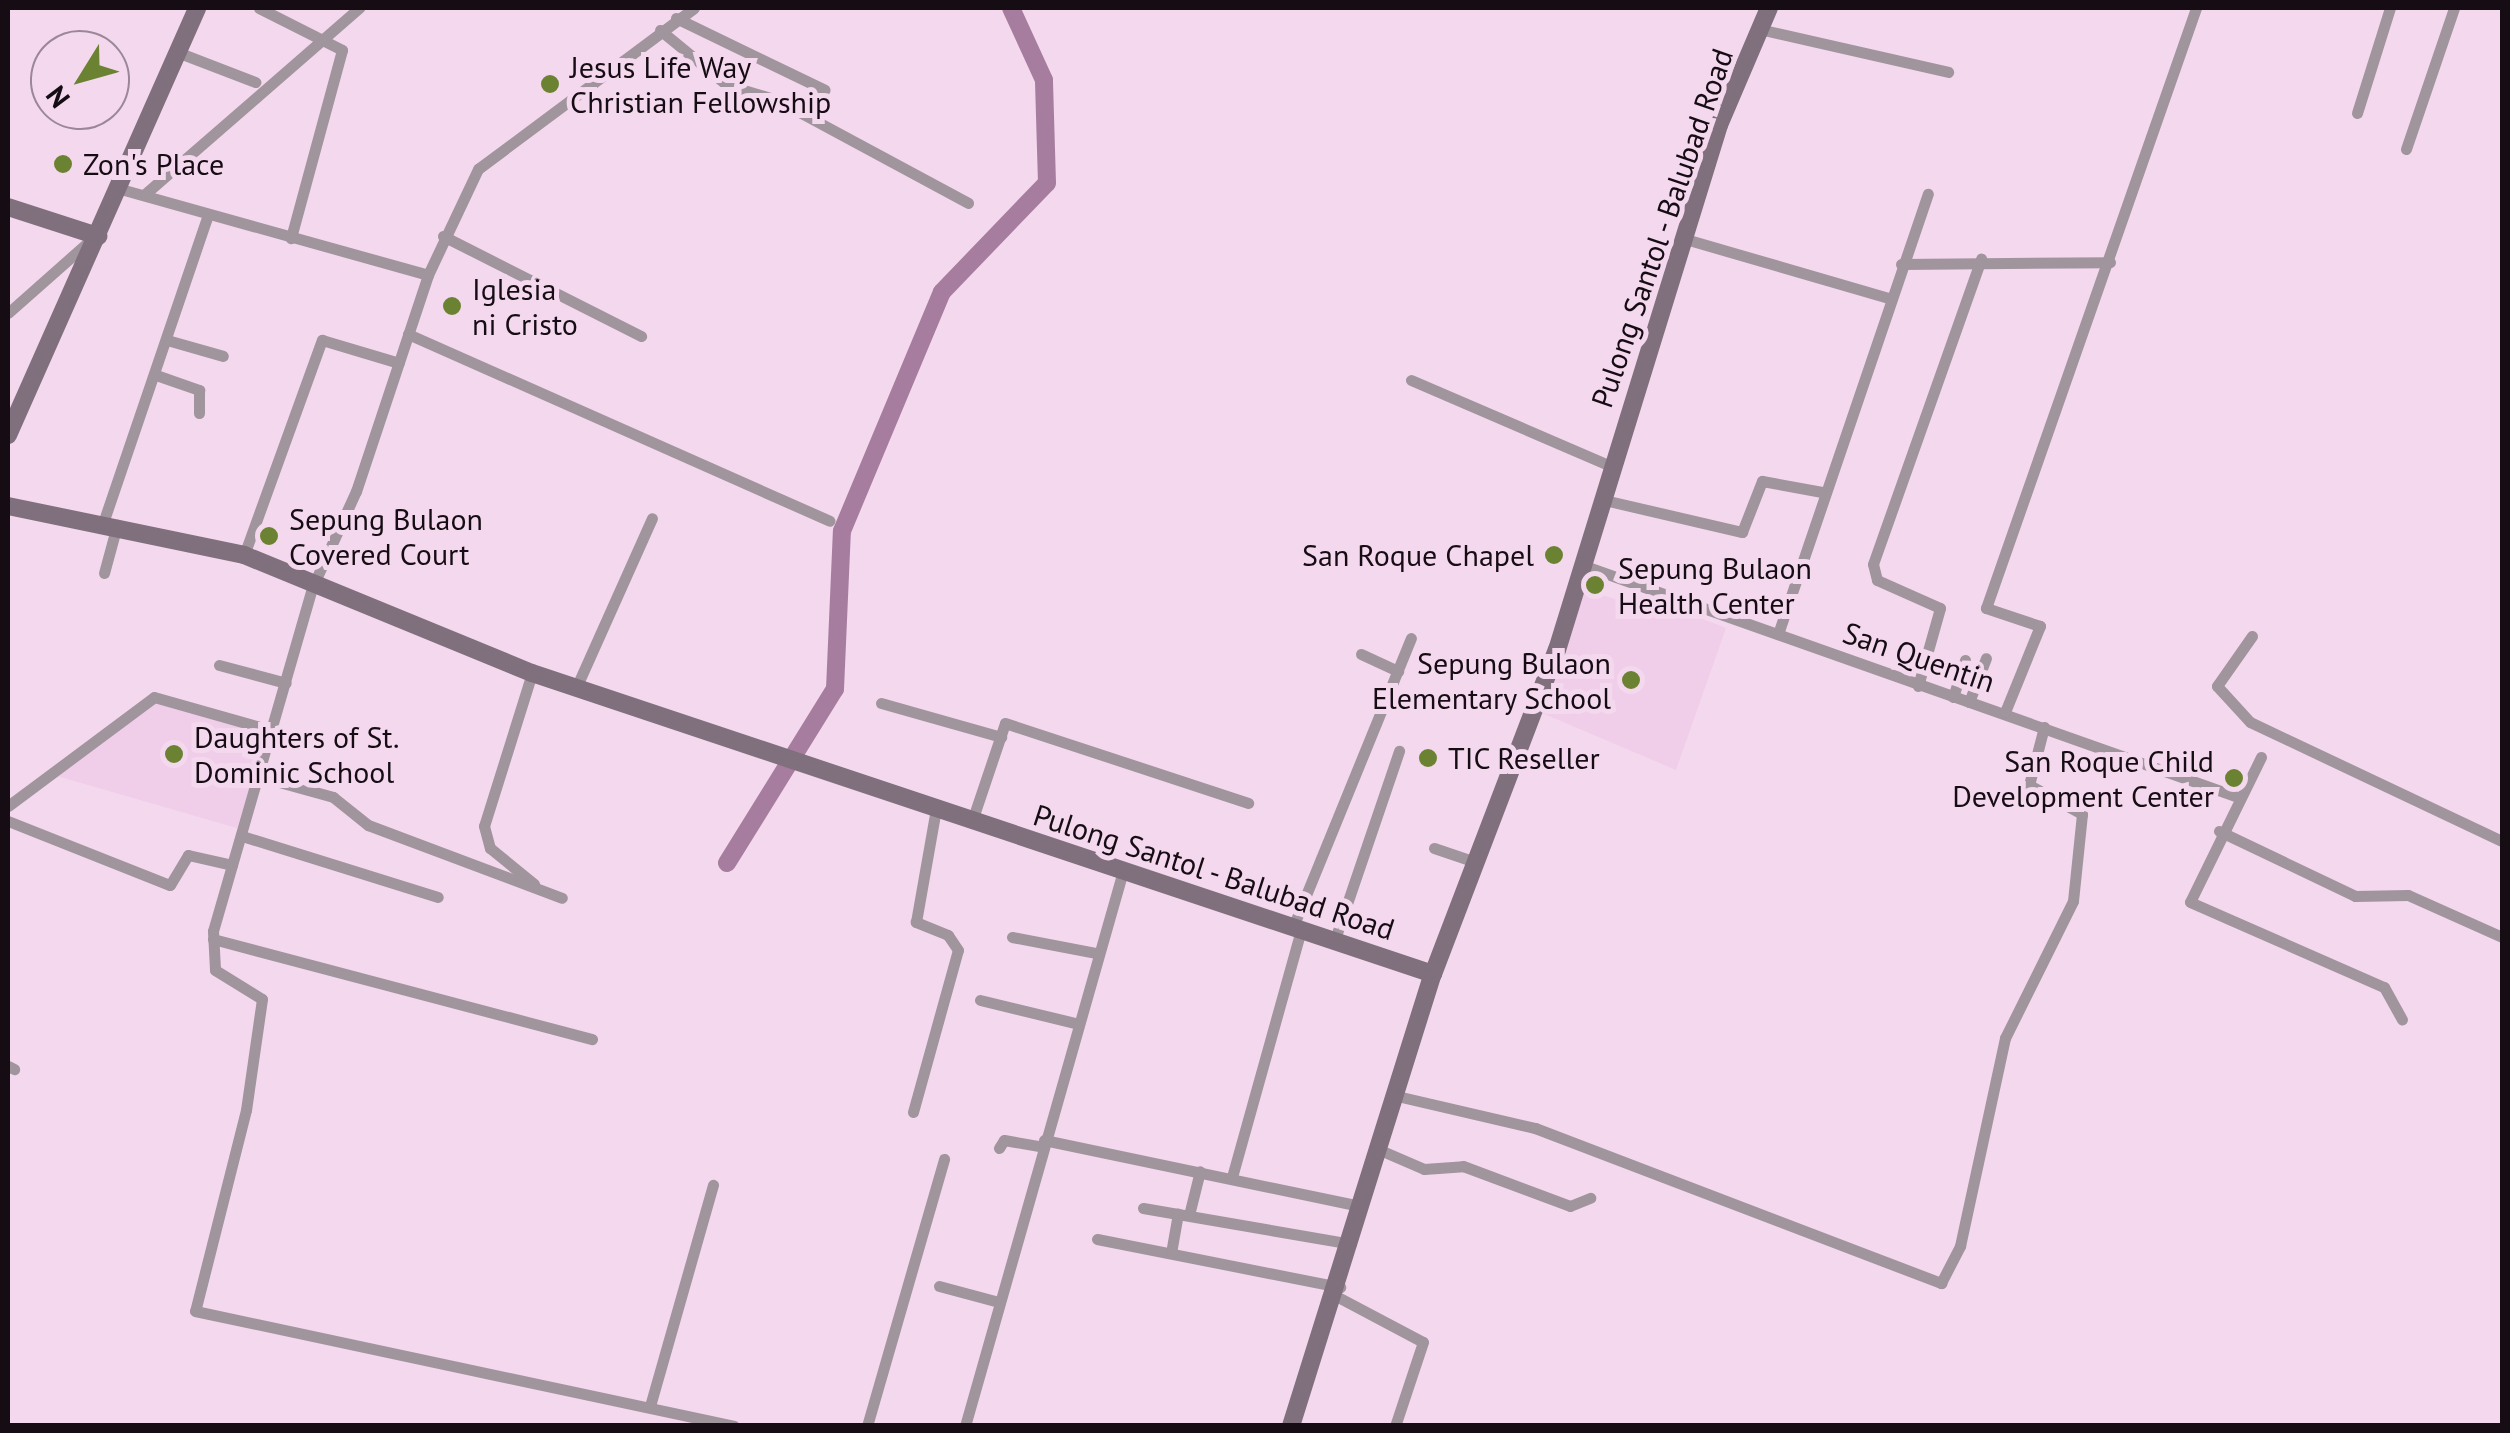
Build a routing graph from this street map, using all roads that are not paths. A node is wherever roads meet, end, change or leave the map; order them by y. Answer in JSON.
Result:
{"nodes":[{"id":1,"x":196,"y":8,"type":"edge"},
{"id":2,"x":359,"y":8,"type":"edge"},
{"id":3,"x":1769,"y":8,"type":"edge"},
{"id":4,"x":2196,"y":8,"type":"edge"},
{"id":5,"x":2390,"y":8,"type":"edge"},
{"id":6,"x":2454,"y":8,"type":"edge"},
{"id":7,"x":265,"y":9,"type":"edge"},
{"id":8,"x":685,"y":11,"type":"edge"},
{"id":9,"x":660,"y":30,"type":"junction"},
{"id":10,"x":1759,"y":30,"type":"junction"},
{"id":11,"x":323,"y":38,"type":"junction"},
{"id":12,"x":177,"y":52,"type":"junction"},
{"id":13,"x":1948,"y":72,"type":"dead end"},
{"id":14,"x":255,"y":82,"type":"dead end"},
{"id":15,"x":825,"y":90,"type":"dead end"},
{"id":16,"x":2357,"y":113,"type":"dead end"},
{"id":17,"x":2406,"y":148,"type":"dead end"},
{"id":18,"x":117,"y":188,"type":"junction"},
{"id":19,"x":145,"y":194,"type":"junction"},
{"id":20,"x":1928,"y":194,"type":"dead end"},
{"id":21,"x":968,"y":203,"type":"dead end"},
{"id":22,"x":8,"y":208,"type":"edge"},
{"id":23,"x":207,"y":217,"type":"junction"},
{"id":24,"x":96,"y":235,"type":"junction"},
{"id":25,"x":443,"y":236,"type":"junction"},
{"id":26,"x":291,"y":238,"type":"junction"},
{"id":27,"x":1682,"y":238,"type":"junction"},
{"id":28,"x":1981,"y":259,"type":"junction"},
{"id":29,"x":2110,"y":262,"type":"junction"},
{"id":30,"x":1901,"y":264,"type":"junction"},
{"id":31,"x":428,"y":275,"type":"junction"},
{"id":32,"x":1888,"y":298,"type":"junction"},
{"id":33,"x":8,"y":313,"type":"edge"},
{"id":34,"x":408,"y":334,"type":"junction"},
{"id":35,"x":641,"y":336,"type":"dead end"},
{"id":36,"x":167,"y":340,"type":"junction"},
{"id":37,"x":223,"y":356,"type":"dead end"},
{"id":38,"x":399,"y":364,"type":"junction"},
{"id":39,"x":156,"y":375,"type":"junction"},
{"id":40,"x":1411,"y":380,"type":"dead end"},
{"id":41,"x":199,"y":413,"type":"dead end"},
{"id":42,"x":8,"y":435,"type":"edge"},
{"id":43,"x":1611,"y":466,"type":"junction"},
{"id":44,"x":1822,"y":492,"type":"junction"},
{"id":45,"x":1600,"y":499,"type":"junction"},
{"id":46,"x":8,"y":506,"type":"edge"},
{"id":47,"x":652,"y":518,"type":"dead end"},
{"id":48,"x":828,"y":521,"type":"dead end"},
{"id":49,"x":110,"y":524,"type":"junction"},
{"id":50,"x":244,"y":556,"type":"junction"},
{"id":51,"x":1582,"y":566,"type":"junction"},
{"id":52,"x":104,"y":574,"type":"dead end"},
{"id":53,"x":312,"y":588,"type":"junction"},
{"id":54,"x":1778,"y":634,"type":"junction"},
{"id":55,"x":2252,"y":636,"type":"dead end"},
{"id":56,"x":1411,"y":638,"type":"dead end"},
{"id":57,"x":1361,"y":654,"type":"dead end"},
{"id":58,"x":1986,"y":658,"type":"dead end"},
{"id":59,"x":1965,"y":660,"type":"dead end"},
{"id":60,"x":218,"y":665,"type":"dead end"},
{"id":61,"x":1398,"y":670,"type":"junction"},
{"id":62,"x":532,"y":674,"type":"junction"},
{"id":63,"x":286,"y":683,"type":"junction"},
{"id":64,"x":1918,"y":686,"type":"junction"},
{"id":65,"x":576,"y":688,"type":"junction"},
{"id":66,"x":1954,"y":698,"type":"junction"},
{"id":67,"x":1969,"y":702,"type":"junction"},
{"id":68,"x":882,"y":703,"type":"dead end"},
{"id":69,"x":2005,"y":712,"type":"junction"},
{"id":70,"x":2044,"y":727,"type":"junction"},
{"id":71,"x":274,"y":731,"type":"junction"},
{"id":72,"x":1001,"y":737,"type":"junction"},
{"id":73,"x":1398,"y":751,"type":"dead end"},
{"id":74,"x":2261,"y":757,"type":"dead end"},
{"id":75,"x":260,"y":776,"type":"junction"},
{"id":76,"x":2238,"y":797,"type":"junction"},
{"id":77,"x":1248,"y":803,"type":"dead end"},
{"id":78,"x":8,"y":806,"type":"edge"},
{"id":79,"x":936,"y":808,"type":"junction"},
{"id":80,"x":8,"y":821,"type":"edge"},
{"id":81,"x":972,"y":821,"type":"junction"},
{"id":82,"x":2219,"y":831,"type":"junction"},
{"id":83,"x":242,"y":836,"type":"junction"},
{"id":84,"x":2502,"y":841,"type":"edge"},
{"id":85,"x":1434,"y":848,"type":"dead end"},
{"id":86,"x":1478,"y":862,"type":"junction"},
{"id":87,"x":232,"y":865,"type":"junction"},
{"id":88,"x":1123,"y":870,"type":"junction"},
{"id":89,"x":541,"y":890,"type":"junction"},
{"id":90,"x":438,"y":898,"type":"dead end"},
{"id":91,"x":562,"y":898,"type":"dead end"},
{"id":92,"x":1297,"y":928,"type":"junction"},
{"id":93,"x":2502,"y":936,"type":"edge"},
{"id":94,"x":1012,"y":937,"type":"dead end"},
{"id":95,"x":213,"y":939,"type":"junction"},
{"id":96,"x":1334,"y":942,"type":"junction"},
{"id":97,"x":1096,"y":953,"type":"junction"},
{"id":98,"x":1433,"y":974,"type":"junction"},
{"id":99,"x":980,"y":1000,"type":"dead end"},
{"id":100,"x":2402,"y":1019,"type":"dead end"},
{"id":101,"x":1075,"y":1023,"type":"junction"},
{"id":102,"x":592,"y":1039,"type":"dead end"},
{"id":103,"x":1398,"y":1096,"type":"junction"},
{"id":104,"x":913,"y":1112,"type":"dead end"},
{"id":105,"x":1044,"y":1143,"type":"junction"},
{"id":106,"x":999,"y":1148,"type":"dead end"},
{"id":107,"x":1380,"y":1150,"type":"junction"},
{"id":108,"x":944,"y":1160,"type":"dead end"},
{"id":109,"x":1200,"y":1171,"type":"junction"},
{"id":110,"x":1232,"y":1177,"type":"junction"},
{"id":111,"x":713,"y":1185,"type":"dead end"},
{"id":112,"x":1590,"y":1198,"type":"dead end"},
{"id":113,"x":1362,"y":1206,"type":"junction"},
{"id":114,"x":1143,"y":1208,"type":"dead end"},
{"id":115,"x":1183,"y":1214,"type":"junction"},
{"id":116,"x":1097,"y":1240,"type":"dead end"},
{"id":117,"x":1352,"y":1244,"type":"junction"},
{"id":118,"x":1170,"y":1253,"type":"junction"},
{"id":119,"x":939,"y":1286,"type":"dead end"},
{"id":120,"x":1338,"y":1292,"type":"junction"},
{"id":121,"x":995,"y":1301,"type":"junction"},
{"id":122,"x":650,"y":1406,"type":"junction"},
{"id":123,"x":734,"y":1426,"type":"edge"},
{"id":124,"x":867,"y":1426,"type":"edge"},
{"id":125,"x":965,"y":1426,"type":"edge"},
{"id":126,"x":1291,"y":1426,"type":"edge"},
{"id":127,"x":1395,"y":1426,"type":"edge"}],
"edges":[{"from":1,"to":12,"type":"street"},
{"from":2,"to":11,"type":"street"},
{"from":3,"to":10,"type":"street","name":"Pulong Santol - Balubad Road"},
{"from":4,"to":29,"type":"street"},
{"from":5,"to":16,"type":"street"},
{"from":6,"to":17,"type":"street"},
{"from":7,"to":11,"type":"street"},
{"from":8,"to":9,"type":"street"},
{"from":8,"to":15,"type":"street"},
{"from":9,"to":21,"type":"street"},
{"from":9,"to":25,"type":"street"},
{"from":10,"to":13,"type":"street"},
{"from":10,"to":27,"type":"street","name":"Pulong Santol - Balubad Road"},
{"from":11,"to":19,"type":"street"},
{"from":11,"to":26,"type":"street"},
{"from":12,"to":14,"type":"street"},
{"from":12,"to":18,"type":"street"},
{"from":18,"to":19,"type":"street"},
{"from":18,"to":24,"type":"street"},
{"from":19,"to":23,"type":"street"},
{"from":20,"to":30,"type":"street"},
{"from":22,"to":24,"type":"street"},
{"from":23,"to":26,"type":"street"},
{"from":23,"to":36,"type":"street"},
{"from":24,"to":33,"type":"street"},
{"from":24,"to":42,"type":"street"},
{"from":25,"to":31,"type":"street"},
{"from":25,"to":35,"type":"street"},
{"from":26,"to":31,"type":"street"},
{"from":27,"to":32,"type":"street"},
{"from":27,"to":43,"type":"street","name":"Pulong Santol - Balubad Road"},
{"from":28,"to":29,"type":"street"},
{"from":28,"to":30,"type":"street"},
{"from":28,"to":64,"type":"street"},
{"from":29,"to":69,"type":"street"},
{"from":30,"to":32,"type":"street"},
{"from":31,"to":34,"type":"street"},
{"from":32,"to":44,"type":"street"},
{"from":34,"to":38,"type":"street"},
{"from":34,"to":48,"type":"street"},
{"from":36,"to":37,"type":"street"},
{"from":36,"to":39,"type":"street"},
{"from":38,"to":50,"type":"street"},
{"from":38,"to":53,"type":"street"},
{"from":39,"to":41,"type":"street"},
{"from":39,"to":49,"type":"street"},
{"from":40,"to":43,"type":"street"},
{"from":43,"to":45,"type":"street","name":"Pulong Santol - Balubad Road"},
{"from":44,"to":45,"type":"street"},
{"from":44,"to":54,"type":"street"},
{"from":45,"to":51,"type":"street","name":"Pulong Santol - Balubad Road"},
{"from":46,"to":49,"type":"street","name":"Pulong Santol - Balubad Road"},
{"from":47,"to":65,"type":"street"},
{"from":49,"to":50,"type":"street","name":"Pulong Santol - Balubad Road"},
{"from":49,"to":52,"type":"street"},
{"from":50,"to":53,"type":"street","name":"Pulong Santol - Balubad Road"},
{"from":51,"to":54,"type":"street","name":"San Quentin"},
{"from":51,"to":86,"type":"street","name":"Pulong Santol - Balubad Road"},
{"from":53,"to":62,"type":"street","name":"Pulong Santol - Balubad Road"},
{"from":53,"to":63,"type":"street"},
{"from":54,"to":64,"type":"street","name":"San Quentin"},
{"from":55,"to":84,"type":"street"},
{"from":56,"to":61,"type":"street"},
{"from":57,"to":61,"type":"street"},
{"from":58,"to":67,"type":"street"},
{"from":59,"to":66,"type":"street"},
{"from":60,"to":63,"type":"street"},
{"from":61,"to":92,"type":"street"},
{"from":62,"to":65,"type":"street","name":"Pulong Santol - Balubad Road"},
{"from":62,"to":89,"type":"street"},
{"from":63,"to":71,"type":"street"},
{"from":64,"to":66,"type":"street","name":"San Quentin"},
{"from":65,"to":79,"type":"street","name":"Pulong Santol - Balubad Road"},
{"from":66,"to":67,"type":"street","name":"San Quentin"},
{"from":67,"to":69,"type":"street","name":"San Quentin"},
{"from":68,"to":72,"type":"street"},
{"from":69,"to":70,"type":"street","name":"San Quentin"},
{"from":70,"to":76,"type":"street","name":"San Quentin"},
{"from":70,"to":103,"type":"street"},
{"from":71,"to":75,"type":"street"},
{"from":71,"to":78,"type":"street"},
{"from":72,"to":77,"type":"street"},
{"from":72,"to":81,"type":"street"},
{"from":73,"to":96,"type":"street"},
{"from":74,"to":76,"type":"street"},
{"from":75,"to":83,"type":"street"},
{"from":75,"to":89,"type":"street"},
{"from":76,"to":82,"type":"street"},
{"from":79,"to":81,"type":"street","name":"Pulong Santol - Balubad Road"},
{"from":79,"to":104,"type":"street"},
{"from":80,"to":87,"type":"street"},
{"from":81,"to":88,"type":"street","name":"Pulong Santol - Balubad Road"},
{"from":82,"to":93,"type":"street"},
{"from":82,"to":100,"type":"street"},
{"from":83,"to":87,"type":"street"},
{"from":83,"to":90,"type":"street"},
{"from":85,"to":86,"type":"street"},
{"from":86,"to":98,"type":"street","name":"Pulong Santol - Balubad Road"},
{"from":87,"to":95,"type":"street"},
{"from":88,"to":92,"type":"street","name":"Pulong Santol - Balubad Road"},
{"from":88,"to":97,"type":"street"},
{"from":89,"to":91,"type":"street"},
{"from":92,"to":96,"type":"street","name":"Pulong Santol - Balubad Road"},
{"from":92,"to":110,"type":"street"},
{"from":94,"to":97,"type":"street"},
{"from":95,"to":102,"type":"street"},
{"from":95,"to":122,"type":"street"},
{"from":96,"to":98,"type":"street","name":"Pulong Santol - Balubad Road"},
{"from":97,"to":101,"type":"street"},
{"from":98,"to":103,"type":"street"},
{"from":99,"to":101,"type":"street"},
{"from":101,"to":105,"type":"street"},
{"from":103,"to":107,"type":"street"},
{"from":105,"to":106,"type":"street"},
{"from":105,"to":109,"type":"street"},
{"from":105,"to":121,"type":"street"},
{"from":107,"to":112,"type":"street"},
{"from":107,"to":113,"type":"street"},
{"from":108,"to":124,"type":"street"},
{"from":109,"to":110,"type":"street"},
{"from":109,"to":115,"type":"street"},
{"from":110,"to":113,"type":"street"},
{"from":111,"to":122,"type":"street"},
{"from":113,"to":117,"type":"street"},
{"from":114,"to":115,"type":"street"},
{"from":115,"to":117,"type":"street"},
{"from":115,"to":118,"type":"street"},
{"from":116,"to":118,"type":"street"},
{"from":117,"to":120,"type":"street"},
{"from":118,"to":120,"type":"street"},
{"from":119,"to":121,"type":"street"},
{"from":120,"to":126,"type":"street"},
{"from":120,"to":127,"type":"street"},
{"from":121,"to":125,"type":"street"},
{"from":122,"to":123,"type":"street"}]}
